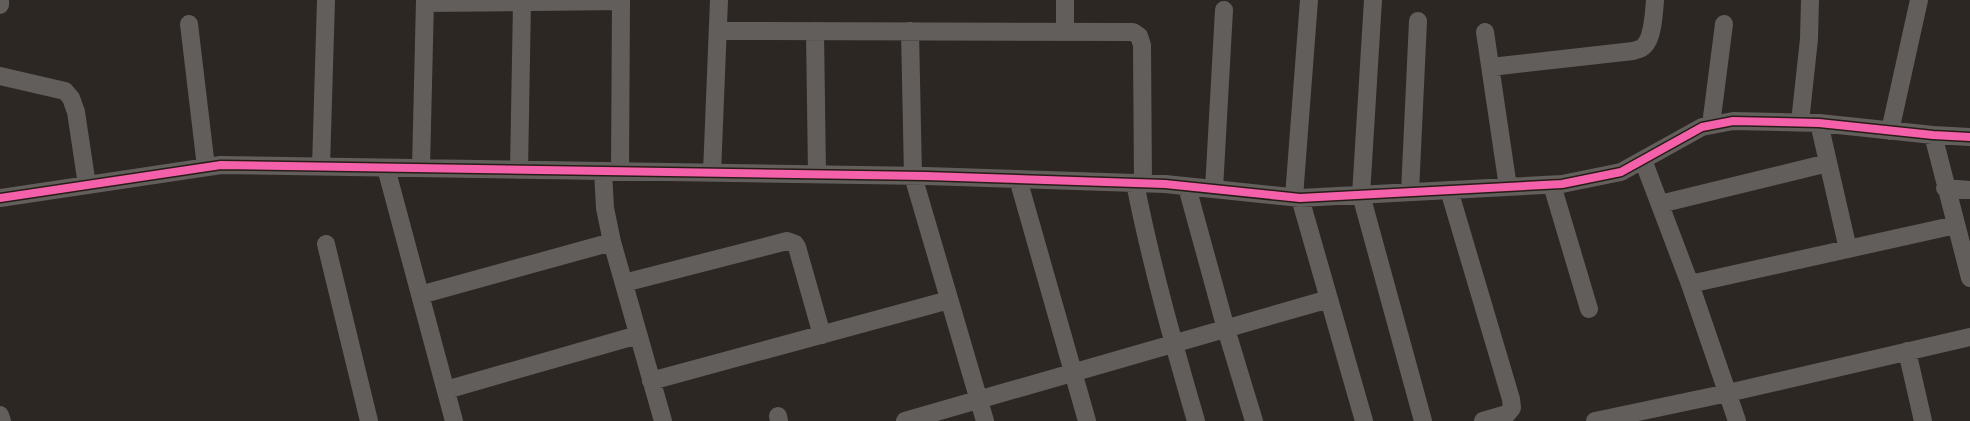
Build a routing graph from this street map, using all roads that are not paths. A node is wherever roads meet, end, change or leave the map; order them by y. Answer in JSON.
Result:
{"nodes":[{"id":1,"x":0,"y":0,"type":"edge"},
{"id":2,"x":326,"y":0,"type":"edge"},
{"id":3,"x":719,"y":0,"type":"edge"},
{"id":4,"x":1065,"y":0,"type":"edge"},
{"id":5,"x":1309,"y":0,"type":"edge"},
{"id":6,"x":1373,"y":0,"type":"edge"},
{"id":7,"x":1656,"y":0,"type":"edge"},
{"id":8,"x":1810,"y":0,"type":"edge"},
{"id":9,"x":1919,"y":0,"type":"edge"},
{"id":10,"x":425,"y":1,"type":"edge"},
{"id":11,"x":621,"y":1,"type":"edge"},
{"id":12,"x":522,"y":2,"type":"junction"},
{"id":13,"x":0,"y":5,"type":"edge"},
{"id":14,"x":1224,"y":10,"type":"dead end"},
{"id":15,"x":1418,"y":21,"type":"dead end"},
{"id":16,"x":188,"y":24,"type":"dead end"},
{"id":17,"x":1724,"y":24,"type":"dead end"},
{"id":18,"x":718,"y":31,"type":"junction"},
{"id":19,"x":815,"y":31,"type":"junction"},
{"id":20,"x":910,"y":31,"type":"junction"},
{"id":21,"x":1065,"y":31,"type":"junction"},
{"id":22,"x":1485,"y":32,"type":"dead end"},
{"id":23,"x":1490,"y":67,"type":"junction"},
{"id":24,"x":0,"y":76,"type":"edge"},
{"id":25,"x":1800,"y":122,"type":"junction"},
{"id":26,"x":1819,"y":123,"type":"junction"},
{"id":27,"x":1711,"y":125,"type":"junction"},
{"id":28,"x":1890,"y":131,"type":"junction"},
{"id":29,"x":1933,"y":135,"type":"junction"},
{"id":30,"x":1970,"y":137,"type":"edge"},
{"id":31,"x":1643,"y":160,"type":"junction"},
{"id":32,"x":1828,"y":163,"type":"junction"},
{"id":33,"x":206,"y":167,"type":"junction"},
{"id":34,"x":321,"y":167,"type":"junction"},
{"id":35,"x":386,"y":168,"type":"junction"},
{"id":36,"x":421,"y":168,"type":"junction"},
{"id":37,"x":519,"y":170,"type":"junction"},
{"id":38,"x":612,"y":171,"type":"junction"},
{"id":39,"x":712,"y":173,"type":"junction"},
{"id":40,"x":816,"y":174,"type":"junction"},
{"id":41,"x":913,"y":176,"type":"junction"},
{"id":42,"x":1018,"y":179,"type":"junction"},
{"id":43,"x":1139,"y":183,"type":"junction"},
{"id":44,"x":86,"y":185,"type":"junction"},
{"id":45,"x":1552,"y":185,"type":"junction"},
{"id":46,"x":1186,"y":187,"type":"junction"},
{"id":47,"x":1508,"y":187,"type":"junction"},
{"id":48,"x":1946,"y":188,"type":"junction"},
{"id":49,"x":1214,"y":189,"type":"junction"},
{"id":50,"x":1449,"y":190,"type":"junction"},
{"id":51,"x":1970,"y":190,"type":"edge"},
{"id":52,"x":1410,"y":192,"type":"junction"},
{"id":53,"x":1361,"y":195,"type":"junction"},
{"id":54,"x":0,"y":198,"type":"edge"},
{"id":55,"x":1297,"y":198,"type":"junction"},
{"id":56,"x":1660,"y":204,"type":"junction"},
{"id":57,"x":1956,"y":225,"type":"junction"},
{"id":58,"x":612,"y":242,"type":"junction"},
{"id":59,"x":326,"y":244,"type":"dead end"},
{"id":60,"x":1848,"y":249,"type":"junction"},
{"id":61,"x":1970,"y":278,"type":"edge"},
{"id":62,"x":624,"y":284,"type":"junction"},
{"id":63,"x":1690,"y":284,"type":"junction"},
{"id":64,"x":420,"y":295,"type":"junction"},
{"id":65,"x":1329,"y":299,"type":"junction"},
{"id":66,"x":949,"y":300,"type":"junction"},
{"id":67,"x":1588,"y":309,"type":"dead end"},
{"id":68,"x":1226,"y":329,"type":"junction"},
{"id":69,"x":638,"y":335,"type":"junction"},
{"id":70,"x":822,"y":335,"type":"junction"},
{"id":71,"x":1970,"y":337,"type":"edge"},
{"id":72,"x":1174,"y":344,"type":"junction"},
{"id":73,"x":1907,"y":352,"type":"junction"},
{"id":74,"x":1074,"y":372,"type":"junction"},
{"id":75,"x":651,"y":381,"type":"junction"},
{"id":76,"x":446,"y":390,"type":"junction"},
{"id":77,"x":1728,"y":393,"type":"junction"},
{"id":78,"x":979,"y":400,"type":"junction"},
{"id":79,"x":0,"y":415,"type":"edge"},
{"id":80,"x":1638,"y":416,"type":"edge"},
{"id":81,"x":2,"y":421,"type":"edge"},
{"id":82,"x":369,"y":421,"type":"edge"},
{"id":83,"x":454,"y":421,"type":"edge"},
{"id":84,"x":663,"y":421,"type":"edge"},
{"id":85,"x":905,"y":421,"type":"edge"},
{"id":86,"x":985,"y":421,"type":"edge"},
{"id":87,"x":1087,"y":421,"type":"edge"},
{"id":88,"x":1196,"y":421,"type":"edge"},
{"id":89,"x":1254,"y":421,"type":"edge"},
{"id":90,"x":1364,"y":421,"type":"edge"},
{"id":91,"x":1423,"y":421,"type":"edge"},
{"id":92,"x":1483,"y":421,"type":"edge"},
{"id":93,"x":1595,"y":421,"type":"edge"},
{"id":94,"x":1737,"y":421,"type":"edge"},
{"id":95,"x":1923,"y":421,"type":"edge"}],
"edges":[{"from":1,"to":13,"type":"street"},
{"from":2,"to":34,"type":"street"},
{"from":3,"to":18,"type":"street"},
{"from":4,"to":21,"type":"street"},
{"from":5,"to":55,"type":"street"},
{"from":6,"to":53,"type":"street"},
{"from":7,"to":23,"type":"street"},
{"from":8,"to":25,"type":"street"},
{"from":9,"to":28,"type":"street"},
{"from":10,"to":12,"type":"street"},
{"from":10,"to":36,"type":"street"},
{"from":11,"to":12,"type":"street"},
{"from":11,"to":38,"type":"street"},
{"from":12,"to":37,"type":"street"},
{"from":14,"to":49,"type":"street"},
{"from":15,"to":52,"type":"street"},
{"from":16,"to":33,"type":"street"},
{"from":17,"to":27,"type":"street"},
{"from":18,"to":19,"type":"street"},
{"from":18,"to":39,"type":"street"},
{"from":19,"to":20,"type":"street"},
{"from":19,"to":40,"type":"street"},
{"from":20,"to":21,"type":"street"},
{"from":20,"to":41,"type":"street"},
{"from":21,"to":43,"type":"street"},
{"from":22,"to":23,"type":"street"},
{"from":23,"to":47,"type":"street"},
{"from":24,"to":44,"type":"street"},
{"from":25,"to":26,"type":"street"},
{"from":25,"to":27,"type":"street"},
{"from":26,"to":28,"type":"street"},
{"from":26,"to":32,"type":"street"},
{"from":27,"to":31,"type":"street"},
{"from":28,"to":29,"type":"street"},
{"from":29,"to":30,"type":"street"},
{"from":29,"to":48,"type":"street"},
{"from":31,"to":45,"type":"street"},
{"from":31,"to":56,"type":"street"},
{"from":32,"to":56,"type":"street"},
{"from":32,"to":60,"type":"street"},
{"from":33,"to":34,"type":"street"},
{"from":33,"to":44,"type":"street"},
{"from":34,"to":35,"type":"street"},
{"from":35,"to":36,"type":"street"},
{"from":35,"to":64,"type":"street"},
{"from":36,"to":37,"type":"street"},
{"from":37,"to":38,"type":"street"},
{"from":38,"to":39,"type":"street"},
{"from":38,"to":58,"type":"street"},
{"from":39,"to":40,"type":"street"},
{"from":40,"to":41,"type":"street"},
{"from":41,"to":42,"type":"street"},
{"from":41,"to":66,"type":"street"},
{"from":42,"to":43,"type":"street"},
{"from":42,"to":74,"type":"street"},
{"from":43,"to":46,"type":"street"},
{"from":43,"to":72,"type":"street"},
{"from":44,"to":54,"type":"street"},
{"from":45,"to":47,"type":"street"},
{"from":45,"to":67,"type":"street"},
{"from":46,"to":49,"type":"street"},
{"from":46,"to":68,"type":"street"},
{"from":47,"to":50,"type":"street"},
{"from":48,"to":51,"type":"street"},
{"from":48,"to":57,"type":"street"},
{"from":49,"to":55,"type":"street"},
{"from":50,"to":52,"type":"street"},
{"from":50,"to":92,"type":"street"},
{"from":52,"to":53,"type":"street"},
{"from":53,"to":55,"type":"street"},
{"from":53,"to":91,"type":"street"},
{"from":55,"to":65,"type":"street"},
{"from":56,"to":63,"type":"street"},
{"from":57,"to":60,"type":"street"},
{"from":57,"to":61,"type":"street"},
{"from":58,"to":62,"type":"street"},
{"from":58,"to":64,"type":"street"},
{"from":59,"to":82,"type":"street"},
{"from":60,"to":63,"type":"street"},
{"from":62,"to":69,"type":"street"},
{"from":62,"to":70,"type":"street"},
{"from":63,"to":77,"type":"street"},
{"from":64,"to":76,"type":"street"},
{"from":65,"to":68,"type":"street"},
{"from":65,"to":90,"type":"street"},
{"from":66,"to":70,"type":"street"},
{"from":66,"to":78,"type":"street"},
{"from":68,"to":72,"type":"street"},
{"from":68,"to":89,"type":"street"},
{"from":69,"to":75,"type":"street"},
{"from":69,"to":76,"type":"street"},
{"from":70,"to":75,"type":"street"},
{"from":71,"to":73,"type":"street"},
{"from":72,"to":74,"type":"street"},
{"from":72,"to":88,"type":"street"},
{"from":73,"to":77,"type":"street"},
{"from":73,"to":95,"type":"street"},
{"from":74,"to":78,"type":"street"},
{"from":74,"to":87,"type":"street"},
{"from":75,"to":84,"type":"street"},
{"from":76,"to":83,"type":"street"},
{"from":77,"to":80,"type":"street"},
{"from":77,"to":94,"type":"street"},
{"from":78,"to":85,"type":"street"},
{"from":78,"to":86,"type":"street"},
{"from":79,"to":81,"type":"street"},
{"from":80,"to":93,"type":"street"}]}
